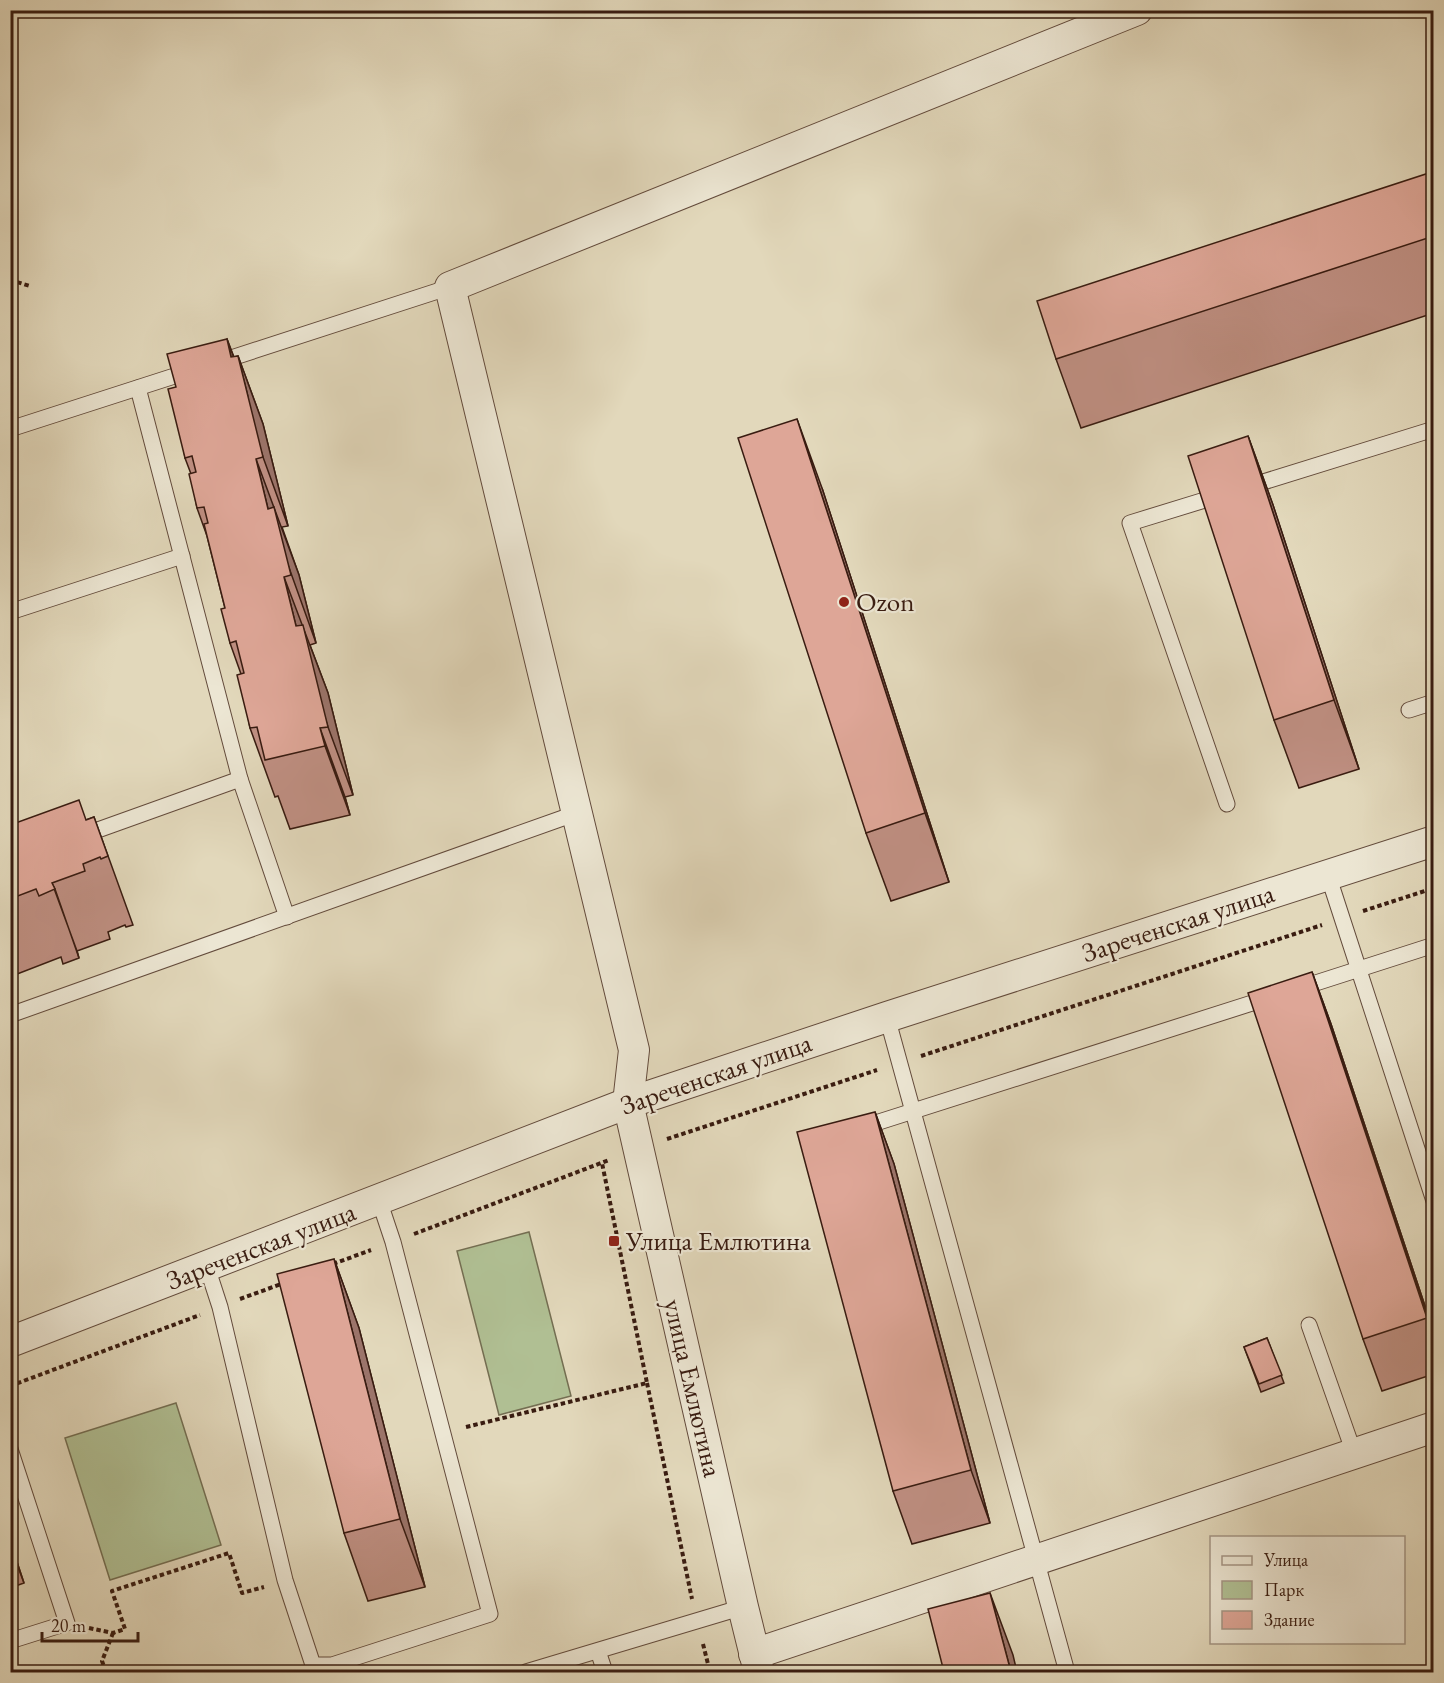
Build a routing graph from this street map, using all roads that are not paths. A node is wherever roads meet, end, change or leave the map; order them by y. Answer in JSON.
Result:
{"nodes":[{"id":1,"x":1137,"y":10,"type":"edge"},
{"id":2,"x":450,"y":287,"type":"junction"},
{"id":3,"x":138,"y":388,"type":"junction"},
{"id":4,"x":10,"y":429,"type":"edge"},
{"id":5,"x":1434,"y":429,"type":"edge"},
{"id":6,"x":182,"y":556,"type":"junction"},
{"id":7,"x":10,"y":612,"type":"edge"},
{"id":8,"x":1434,"y":702,"type":"edge"},
{"id":9,"x":1409,"y":710,"type":"dead end"},
{"id":10,"x":240,"y":779,"type":"junction"},
{"id":11,"x":1227,"y":804,"type":"dead end"},
{"id":12,"x":577,"y":813,"type":"junction"},
{"id":13,"x":65,"y":841,"type":"edge"},
{"id":14,"x":1434,"y":841,"type":"edge"},
{"id":15,"x":1328,"y":875,"type":"junction"},
{"id":16,"x":287,"y":917,"type":"junction"},
{"id":17,"x":1434,"y":945,"type":"edge"},
{"id":18,"x":1358,"y":969,"type":"junction"},
{"id":19,"x":10,"y":1016,"type":"edge"},
{"id":20,"x":887,"y":1017,"type":"junction"},
{"id":21,"x":628,"y":1103,"type":"junction"},
{"id":22,"x":913,"y":1112,"type":"junction"},
{"id":23,"x":845,"y":1133,"type":"edge"},
{"id":24,"x":379,"y":1200,"type":"junction"},
{"id":25,"x":1434,"y":1201,"type":"edge"},
{"id":26,"x":207,"y":1267,"type":"junction"},
{"id":27,"x":1309,"y":1324,"type":"dead end"},
{"id":28,"x":10,"y":1342,"type":"edge"},
{"id":29,"x":1434,"y":1427,"type":"edge"},
{"id":30,"x":10,"y":1449,"type":"edge"},
{"id":31,"x":1354,"y":1454,"type":"junction"},
{"id":32,"x":1036,"y":1559,"type":"junction"},
{"id":33,"x":742,"y":1607,"type":"junction"},
{"id":34,"x":10,"y":1641,"type":"edge"},
{"id":35,"x":598,"y":1651,"type":"junction"},
{"id":36,"x":756,"y":1663,"type":"edge"},
{"id":37,"x":526,"y":1672,"type":"edge"},
{"id":38,"x":605,"y":1672,"type":"edge"},
{"id":39,"x":1067,"y":1672,"type":"edge"}],
"edges":[{"from":1,"to":2,"type":"street"},
{"from":2,"to":3,"type":"lane"},
{"from":2,"to":12,"type":"street","name":"улица Емлютина"},
{"from":3,"to":4,"type":"lane"},
{"from":3,"to":6,"type":"lane"},
{"from":5,"to":11,"type":"lane"},
{"from":6,"to":7,"type":"lane"},
{"from":6,"to":10,"type":"lane"},
{"from":8,"to":9,"type":"lane"},
{"from":10,"to":13,"type":"lane"},
{"from":10,"to":16,"type":"lane"},
{"from":12,"to":16,"type":"lane"},
{"from":12,"to":21,"type":"street","name":"улица Емлютина"},
{"from":14,"to":15,"type":"street","name":"Зареченская улица"},
{"from":15,"to":18,"type":"lane"},
{"from":15,"to":20,"type":"street","name":"Зареченская улица"},
{"from":16,"to":19,"type":"lane"},
{"from":17,"to":18,"type":"lane"},
{"from":18,"to":22,"type":"lane"},
{"from":18,"to":25,"type":"lane"},
{"from":20,"to":21,"type":"street","name":"Зареченская улица"},
{"from":20,"to":22,"type":"lane"},
{"from":21,"to":24,"type":"street","name":"Зареченская улица"},
{"from":21,"to":33,"type":"street","name":"улица Емлютина"},
{"from":22,"to":23,"type":"lane"},
{"from":22,"to":32,"type":"lane"},
{"from":24,"to":26,"type":"street","name":"Зареченская улица"},
{"from":24,"to":26,"type":"lane"},
{"from":26,"to":28,"type":"street","name":"Зареченская улица"},
{"from":27,"to":31,"type":"lane"},
{"from":29,"to":31,"type":"street"},
{"from":30,"to":34,"type":"lane"},
{"from":31,"to":32,"type":"street"},
{"from":32,"to":36,"type":"street"},
{"from":32,"to":39,"type":"lane"},
{"from":33,"to":35,"type":"lane"},
{"from":33,"to":36,"type":"street","name":"улица Емлютина"},
{"from":35,"to":37,"type":"lane"},
{"from":35,"to":38,"type":"lane"}]}
